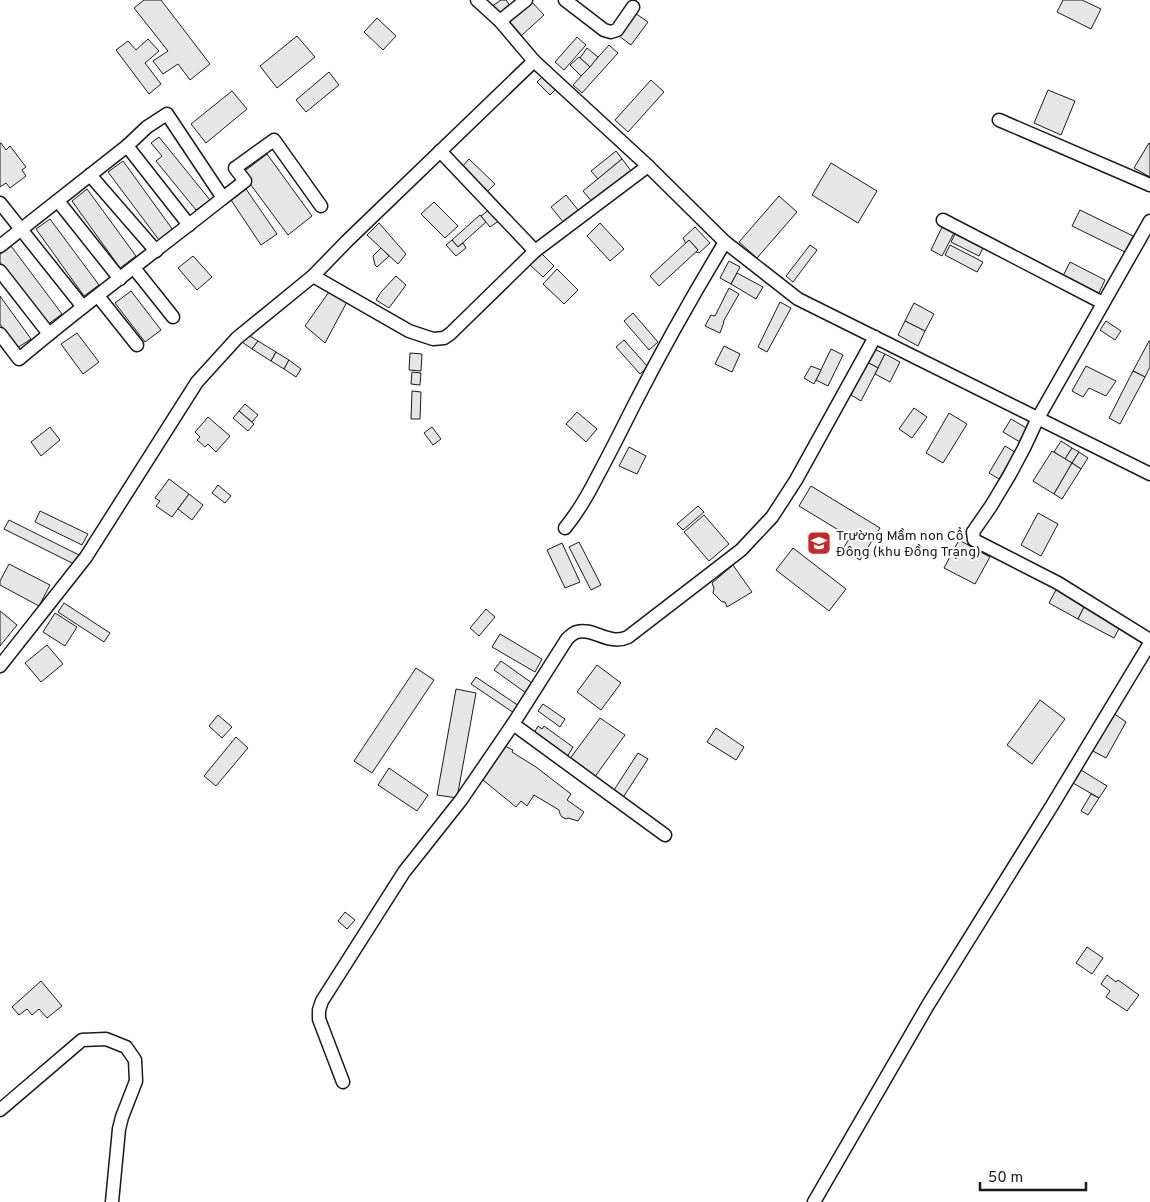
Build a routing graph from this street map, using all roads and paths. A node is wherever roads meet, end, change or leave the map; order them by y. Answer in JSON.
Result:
{"nodes":[{"id":1,"x":477,"y":0,"type":"edge"},
{"id":2,"x":526,"y":0,"type":"edge"},
{"id":3,"x":565,"y":0,"type":"edge"},
{"id":4,"x":633,"y":7,"type":"dead end"},
{"id":5,"x":500,"y":21,"type":"junction"},
{"id":6,"x":534,"y":61,"type":"junction"},
{"id":7,"x":999,"y":120,"type":"dead end"},
{"id":8,"x":127,"y":146,"type":"junction"},
{"id":9,"x":440,"y":151,"type":"junction"},
{"id":10,"x":648,"y":166,"type":"junction"},
{"id":11,"x":90,"y":176,"type":"junction"},
{"id":12,"x":1150,"y":185,"type":"edge"},
{"id":13,"x":223,"y":198,"type":"junction"},
{"id":14,"x":58,"y":202,"type":"junction"},
{"id":15,"x":0,"y":203,"type":"edge"},
{"id":16,"x":322,"y":206,"type":"dead end"},
{"id":17,"x":942,"y":220,"type":"dead end"},
{"id":18,"x":1150,"y":221,"type":"edge"},
{"id":19,"x":189,"y":225,"type":"junction"},
{"id":20,"x":22,"y":230,"type":"junction"},
{"id":21,"x":725,"y":242,"type":"junction"},
{"id":22,"x":0,"y":246,"type":"edge"},
{"id":23,"x":534,"y":250,"type":"junction"},
{"id":24,"x":156,"y":251,"type":"junction"},
{"id":25,"x":134,"y":268,"type":"junction"},
{"id":26,"x":0,"y":272,"type":"edge"},
{"id":27,"x":313,"y":276,"type":"junction"},
{"id":28,"x":120,"y":279,"type":"junction"},
{"id":29,"x":98,"y":296,"type":"junction"},
{"id":30,"x":1103,"y":303,"type":"junction"},
{"id":31,"x":83,"y":307,"type":"junction"},
{"id":32,"x":173,"y":317,"type":"dead end"},
{"id":33,"x":0,"y":334,"type":"edge"},
{"id":34,"x":49,"y":334,"type":"junction"},
{"id":35,"x":875,"y":337,"type":"junction"},
{"id":36,"x":137,"y":345,"type":"dead end"},
{"id":37,"x":1038,"y":418,"type":"junction"},
{"id":38,"x":1150,"y":474,"type":"edge"},
{"id":39,"x":565,"y":528,"type":"dead end"},
{"id":40,"x":1150,"y":642,"type":"edge"},
{"id":41,"x":0,"y":666,"type":"edge"},
{"id":42,"x":513,"y":724,"type":"junction"},
{"id":43,"x":665,"y":835,"type":"dead end"},
{"id":44,"x":342,"y":1082,"type":"dead end"},
{"id":45,"x":0,"y":1110,"type":"edge"},
{"id":46,"x":112,"y":1202,"type":"edge"},
{"id":47,"x":814,"y":1202,"type":"edge"}],
"edges":[{"from":1,"to":5,"type":"street"},
{"from":2,"to":5,"type":"street"},
{"from":3,"to":4,"type":"street"},
{"from":5,"to":6,"type":"street"},
{"from":6,"to":9,"type":"street"},
{"from":6,"to":10,"type":"street"},
{"from":7,"to":12,"type":"street"},
{"from":8,"to":11,"type":"street"},
{"from":8,"to":13,"type":"street"},
{"from":8,"to":19,"type":"street"},
{"from":9,"to":23,"type":"street"},
{"from":9,"to":27,"type":"street"},
{"from":10,"to":21,"type":"street"},
{"from":10,"to":23,"type":"street"},
{"from":11,"to":14,"type":"street"},
{"from":11,"to":24,"type":"street"},
{"from":13,"to":16,"type":"street"},
{"from":13,"to":19,"type":"street"},
{"from":14,"to":20,"type":"street"},
{"from":14,"to":28,"type":"street"},
{"from":15,"to":20,"type":"street"},
{"from":17,"to":30,"type":"street"},
{"from":18,"to":30,"type":"street"},
{"from":19,"to":24,"type":"street"},
{"from":20,"to":22,"type":"street"},
{"from":20,"to":31,"type":"street"},
{"from":21,"to":35,"type":"street"},
{"from":21,"to":39,"type":"street"},
{"from":23,"to":27,"type":"street"},
{"from":24,"to":25,"type":"street"},
{"from":25,"to":28,"type":"street"},
{"from":25,"to":32,"type":"street"},
{"from":26,"to":34,"type":"street"},
{"from":27,"to":41,"type":"street"},
{"from":28,"to":29,"type":"street"},
{"from":29,"to":31,"type":"street"},
{"from":29,"to":36,"type":"street"},
{"from":30,"to":37,"type":"street"},
{"from":31,"to":34,"type":"street"},
{"from":33,"to":34,"type":"street"},
{"from":35,"to":37,"type":"street"},
{"from":35,"to":42,"type":"street"},
{"from":37,"to":38,"type":"street"},
{"from":37,"to":40,"type":"street"},
{"from":40,"to":47,"type":"street"},
{"from":42,"to":43,"type":"street"},
{"from":42,"to":44,"type":"street"},
{"from":45,"to":46,"type":"street"}]}
